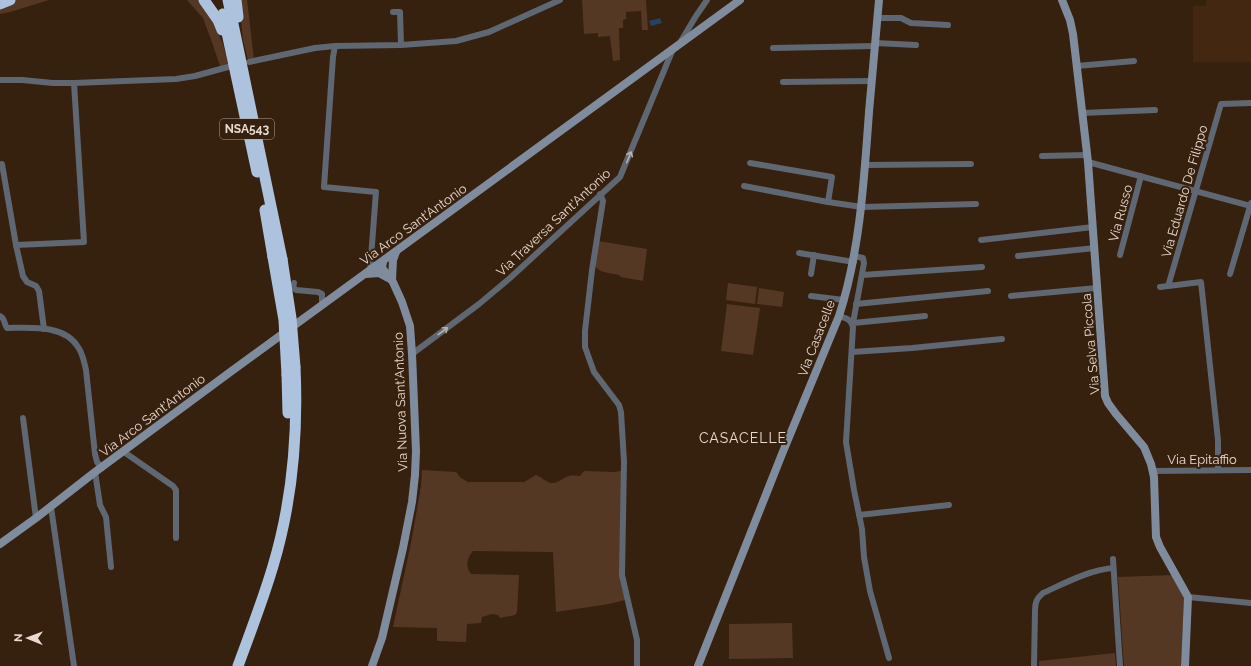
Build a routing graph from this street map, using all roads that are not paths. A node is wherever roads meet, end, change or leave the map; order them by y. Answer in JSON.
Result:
{"nodes":[{"id":1,"x":10,"y":0,"type":"edge"},
{"id":2,"x":204,"y":0,"type":"edge"},
{"id":3,"x":220,"y":0,"type":"edge"},
{"id":4,"x":228,"y":0,"type":"edge"},
{"id":5,"x":236,"y":0,"type":"edge"},
{"id":6,"x":560,"y":0,"type":"edge"},
{"id":7,"x":706,"y":0,"type":"edge"},
{"id":8,"x":740,"y":0,"type":"edge"},
{"id":9,"x":879,"y":0,"type":"edge"},
{"id":10,"x":1062,"y":0,"type":"edge"},
{"id":11,"x":0,"y":4,"type":"edge"},
{"id":12,"x":393,"y":12,"type":"dead end"},
{"id":13,"x":878,"y":18,"type":"junction"},
{"id":14,"x":948,"y":25,"type":"dead end"},
{"id":15,"x":875,"y":44,"type":"junction"},
{"id":16,"x":401,"y":45,"type":"junction"},
{"id":17,"x":916,"y":45,"type":"dead end"},
{"id":18,"x":335,"y":46,"type":"junction"},
{"id":19,"x":677,"y":46,"type":"junction"},
{"id":20,"x":773,"y":48,"type":"dead end"},
{"id":21,"x":235,"y":51,"type":"junction"},
{"id":22,"x":249,"y":62,"type":"dead end"},
{"id":23,"x":1134,"y":62,"type":"dead end"},
{"id":24,"x":1077,"y":66,"type":"junction"},
{"id":25,"x":228,"y":67,"type":"dead end"},
{"id":26,"x":0,"y":80,"type":"edge"},
{"id":27,"x":871,"y":81,"type":"junction"},
{"id":28,"x":783,"y":82,"type":"dead end"},
{"id":29,"x":74,"y":83,"type":"junction"},
{"id":30,"x":1251,"y":103,"type":"edge"},
{"id":31,"x":1155,"y":110,"type":"dead end"},
{"id":32,"x":1082,"y":114,"type":"junction"},
{"id":33,"x":1042,"y":156,"type":"dead end"},
{"id":34,"x":1088,"y":158,"type":"junction"},
{"id":35,"x":750,"y":163,"type":"dead end"},
{"id":36,"x":2,"y":164,"type":"dead end"},
{"id":37,"x":972,"y":164,"type":"dead end"},
{"id":38,"x":866,"y":165,"type":"junction"},
{"id":39,"x":1141,"y":176,"type":"junction"},
{"id":40,"x":744,"y":186,"type":"dead end"},
{"id":41,"x":1196,"y":191,"type":"junction"},
{"id":42,"x":600,"y":194,"type":"junction"},
{"id":43,"x":828,"y":202,"type":"junction"},
{"id":44,"x":976,"y":204,"type":"dead end"},
{"id":45,"x":1251,"y":204,"type":"edge"},
{"id":46,"x":862,"y":206,"type":"junction"},
{"id":47,"x":1093,"y":227,"type":"junction"},
{"id":48,"x":981,"y":240,"type":"dead end"},
{"id":49,"x":16,"y":245,"type":"junction"},
{"id":50,"x":1095,"y":248,"type":"junction"},
{"id":51,"x":397,"y":251,"type":"junction"},
{"id":52,"x":799,"y":253,"type":"dead end"},
{"id":53,"x":814,"y":255,"type":"junction"},
{"id":54,"x":1120,"y":255,"type":"dead end"},
{"id":55,"x":1018,"y":256,"type":"dead end"},
{"id":56,"x":854,"y":259,"type":"junction"},
{"id":57,"x":383,"y":262,"type":"junction"},
{"id":58,"x":982,"y":267,"type":"dead end"},
{"id":59,"x":368,"y":272,"type":"junction"},
{"id":60,"x":811,"y":274,"type":"dead end"},
{"id":61,"x":1230,"y":274,"type":"dead end"},
{"id":62,"x":862,"y":275,"type":"junction"},
{"id":63,"x":392,"y":280,"type":"junction"},
{"id":64,"x":294,"y":283,"type":"dead end"},
{"id":65,"x":1169,"y":283,"type":"dead end"},
{"id":66,"x":1160,"y":287,"type":"dead end"},
{"id":67,"x":1097,"y":288,"type":"junction"},
{"id":68,"x":988,"y":291,"type":"dead end"},
{"id":69,"x":811,"y":296,"type":"dead end"},
{"id":70,"x":1012,"y":296,"type":"dead end"},
{"id":71,"x":844,"y":300,"type":"junction"},
{"id":72,"x":856,"y":304,"type":"junction"},
{"id":73,"x":322,"y":306,"type":"junction"},
{"id":74,"x":0,"y":316,"type":"edge"},
{"id":75,"x":839,"y":316,"type":"junction"},
{"id":76,"x":925,"y":316,"type":"dead end"},
{"id":77,"x":853,"y":323,"type":"junction"},
{"id":78,"x":44,"y":329,"type":"junction"},
{"id":79,"x":1002,"y":340,"type":"dead end"},
{"id":80,"x":852,"y":352,"type":"junction"},
{"id":81,"x":412,"y":354,"type":"junction"},
{"id":82,"x":23,"y":418,"type":"dead end"},
{"id":83,"x":124,"y":452,"type":"junction"},
{"id":84,"x":288,"y":465,"type":"junction"},
{"id":85,"x":98,"y":470,"type":"junction"},
{"id":86,"x":1153,"y":470,"type":"junction"},
{"id":87,"x":1218,"y":470,"type":"junction"},
{"id":88,"x":1251,"y":470,"type":"edge"},
{"id":89,"x":949,"y":505,"type":"dead end"},
{"id":90,"x":51,"y":507,"type":"junction"},
{"id":91,"x":859,"y":515,"type":"junction"},
{"id":92,"x":36,"y":518,"type":"junction"},
{"id":93,"x":176,"y":538,"type":"dead end"},
{"id":94,"x":0,"y":544,"type":"edge"},
{"id":95,"x":1113,"y":559,"type":"dead end"},
{"id":96,"x":111,"y":567,"type":"dead end"},
{"id":97,"x":1114,"y":568,"type":"junction"},
{"id":98,"x":1188,"y":597,"type":"junction"},
{"id":99,"x":1251,"y":603,"type":"edge"},
{"id":100,"x":889,"y":658,"type":"dead end"},
{"id":101,"x":74,"y":666,"type":"edge"},
{"id":102,"x":230,"y":666,"type":"edge"},
{"id":103,"x":238,"y":666,"type":"edge"},
{"id":104,"x":372,"y":666,"type":"edge"},
{"id":105,"x":638,"y":666,"type":"edge"},
{"id":106,"x":698,"y":666,"type":"edge"},
{"id":107,"x":1034,"y":666,"type":"edge"},
{"id":108,"x":1120,"y":666,"type":"edge"},
{"id":109,"x":1185,"y":666,"type":"edge"}],
"edges":[{"from":1,"to":11,"type":"highway"},
{"from":2,"to":21,"type":"highway","number":"NSA543"},
{"from":3,"to":21,"type":"highway","number":"NSA543"},
{"from":4,"to":21,"type":"highway","number":"NSA543"},
{"from":5,"to":21,"type":"highway","number":"NSA543"},
{"from":6,"to":16,"type":"street"},
{"from":7,"to":19,"type":"street","name":"Via Traversa Sant'Antonio"},
{"from":8,"to":19,"type":"street","name":"Via Arco Sant'Antonio"},
{"from":9,"to":13,"type":"street","name":"Via Casacelle"},
{"from":10,"to":24,"type":"street","name":"Via Selva Piccola"},
{"from":12,"to":16,"type":"street"},
{"from":13,"to":14,"type":"street"},
{"from":13,"to":15,"type":"street","name":"Via Casacelle"},
{"from":15,"to":17,"type":"street"},
{"from":15,"to":20,"type":"street"},
{"from":15,"to":27,"type":"street","name":"Via Casacelle"},
{"from":16,"to":18,"type":"street"},
{"from":18,"to":22,"type":"street"},
{"from":18,"to":59,"type":"street"},
{"from":42,"to":19,"type":"street","name":"Via Traversa Sant'Antonio","one_way":true},
{"from":19,"to":51,"type":"street","name":"Via Arco Sant'Antonio"},
{"from":21,"to":84,"type":"highway","number":"NSA543","bridge":true},
{"from":23,"to":24,"type":"street"},
{"from":24,"to":32,"type":"street","name":"Via Selva Piccola"},
{"from":25,"to":29,"type":"street"},
{"from":26,"to":29,"type":"street"},
{"from":27,"to":28,"type":"street"},
{"from":27,"to":38,"type":"street","name":"Via Casacelle"},
{"from":29,"to":49,"type":"street"},
{"from":30,"to":41,"type":"street","name":"Via Eduardo De Filippo"},
{"from":31,"to":32,"type":"street"},
{"from":32,"to":34,"type":"street","name":"Via Selva Piccola"},
{"from":33,"to":34,"type":"street"},
{"from":34,"to":39,"type":"street"},
{"from":34,"to":47,"type":"street","name":"Via Selva Piccola"},
{"from":35,"to":43,"type":"street"},
{"from":36,"to":49,"type":"street"},
{"from":37,"to":38,"type":"street"},
{"from":38,"to":46,"type":"street","name":"Via Casacelle"},
{"from":39,"to":41,"type":"street"},
{"from":39,"to":54,"type":"street","name":"Via Russo"},
{"from":40,"to":43,"type":"street"},
{"from":41,"to":45,"type":"street"},
{"from":41,"to":65,"type":"street","name":"Via Eduardo De Filippo"},
{"from":81,"to":42,"type":"street","name":"Via Traversa Sant'Antonio","one_way":true},
{"from":42,"to":105,"type":"street"},
{"from":43,"to":46,"type":"street"},
{"from":44,"to":46,"type":"street"},
{"from":45,"to":61,"type":"street"},
{"from":46,"to":56,"type":"street","name":"Via Casacelle"},
{"from":47,"to":48,"type":"street"},
{"from":47,"to":50,"type":"street","name":"Via Selva Piccola"},
{"from":49,"to":78,"type":"street"},
{"from":50,"to":55,"type":"street"},
{"from":50,"to":67,"type":"street","name":"Via Selva Piccola"},
{"from":51,"to":57,"type":"street","name":"Via Arco Sant'Antonio"},
{"from":51,"to":63,"type":"street"},
{"from":52,"to":53,"type":"street"},
{"from":53,"to":56,"type":"street"},
{"from":53,"to":60,"type":"street"},
{"from":56,"to":62,"type":"street"},
{"from":56,"to":71,"type":"street","name":"Via Casacelle"},
{"from":57,"to":59,"type":"street","name":"Via Arco Sant'Antonio"},
{"from":57,"to":63,"type":"street","name":"Via Nuova Sant'Antonio"},
{"from":58,"to":62,"type":"street"},
{"from":59,"to":63,"type":"street"},
{"from":59,"to":73,"type":"street","name":"Via Arco Sant'Antonio"},
{"from":62,"to":72,"type":"street"},
{"from":63,"to":81,"type":"street","name":"Via Nuova Sant'Antonio"},
{"from":64,"to":73,"type":"street"},
{"from":66,"to":87,"type":"street"},
{"from":67,"to":70,"type":"street"},
{"from":67,"to":86,"type":"street","name":"Via Selva Piccola"},
{"from":68,"to":72,"type":"street"},
{"from":69,"to":71,"type":"street"},
{"from":71,"to":75,"type":"street","name":"Via Casacelle"},
{"from":72,"to":77,"type":"street"},
{"from":73,"to":83,"type":"street","name":"Via Arco Sant'Antonio"},
{"from":74,"to":78,"type":"street","name":"Via Arco Sant'Antonio"},
{"from":75,"to":77,"type":"street"},
{"from":75,"to":106,"type":"street","name":"Via Casacelle"},
{"from":76,"to":77,"type":"street"},
{"from":77,"to":80,"type":"street"},
{"from":78,"to":85,"type":"street","name":"Via Arco Sant'Antonio"},
{"from":79,"to":80,"type":"street"},
{"from":80,"to":91,"type":"street"},
{"from":81,"to":104,"type":"street","name":"Via Nuova Sant'Antonio"},
{"from":82,"to":92,"type":"street"},
{"from":83,"to":85,"type":"street","name":"Via Arco Sant'Antonio"},
{"from":83,"to":93,"type":"street"},
{"from":84,"to":102,"type":"highway"},
{"from":84,"to":103,"type":"highway"},
{"from":85,"to":90,"type":"street","name":"Via Arco Sant'Antonio"},
{"from":85,"to":96,"type":"street"},
{"from":86,"to":87,"type":"street","name":"Via Epitaffio"},
{"from":86,"to":98,"type":"street","name":"Via Selva Piccola"},
{"from":87,"to":88,"type":"street","name":"Via Epitaffio"},
{"from":89,"to":91,"type":"street"},
{"from":90,"to":92,"type":"street","name":"Via Arco Sant'Antonio"},
{"from":90,"to":101,"type":"street"},
{"from":91,"to":100,"type":"street"},
{"from":92,"to":94,"type":"street","name":"Via Arco Sant'Antonio"},
{"from":95,"to":97,"type":"street"},
{"from":97,"to":107,"type":"street"},
{"from":97,"to":108,"type":"street"},
{"from":98,"to":99,"type":"street"},
{"from":98,"to":109,"type":"street"}]}
